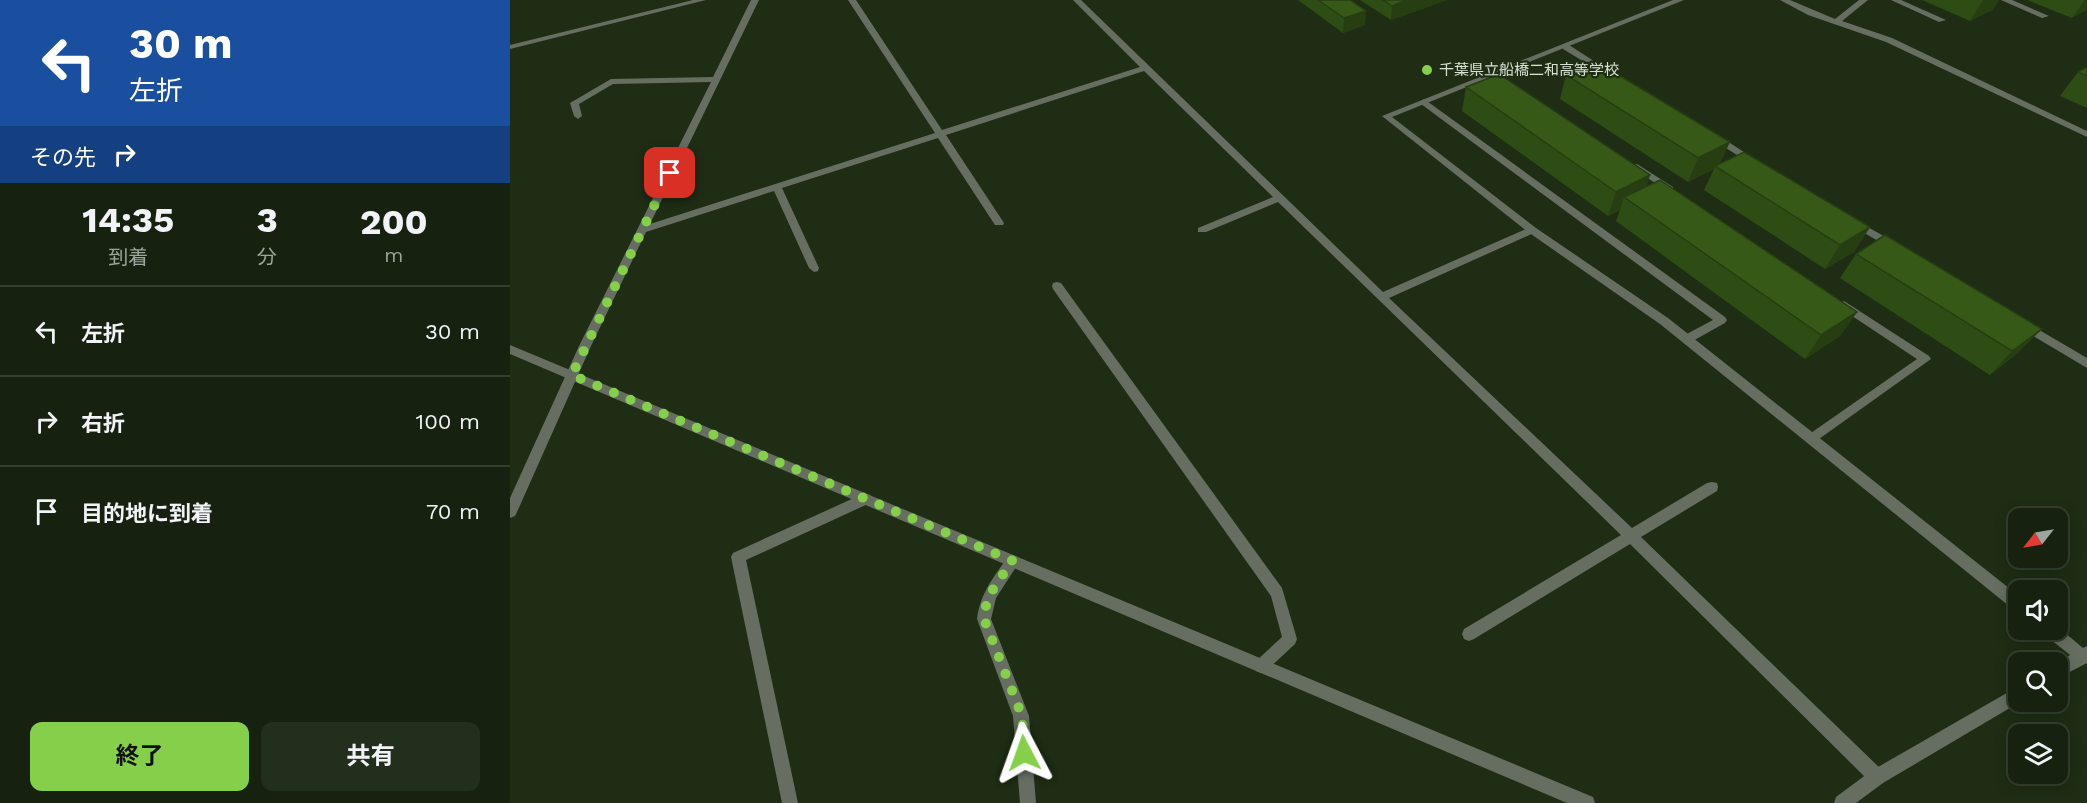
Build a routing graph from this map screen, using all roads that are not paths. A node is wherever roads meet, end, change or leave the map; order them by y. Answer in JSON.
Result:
{"nodes":[{"id":1,"x":702,"y":0,"type":"edge"},
{"id":2,"x":755,"y":0,"type":"edge"},
{"id":3,"x":852,"y":0,"type":"edge"},
{"id":4,"x":1077,"y":0,"type":"edge"},
{"id":5,"x":1680,"y":0,"type":"edge"},
{"id":6,"x":1784,"y":0,"type":"edge"},
{"id":7,"x":1864,"y":0,"type":"edge"},
{"id":8,"x":1895,"y":0,"type":"edge"},
{"id":9,"x":2006,"y":0,"type":"edge"},
{"id":10,"x":2045,"y":16,"type":"dead end"},
{"id":11,"x":1942,"y":20,"type":"dead end"},
{"id":12,"x":1837,"y":21,"type":"junction"},
{"id":13,"x":510,"y":47,"type":"edge"},
{"id":14,"x":1566,"y":47,"type":"junction"},
{"id":15,"x":1145,"y":68,"type":"junction"},
{"id":16,"x":1498,"y":74,"type":"junction"},
{"id":17,"x":1617,"y":78,"type":"edge"},
{"id":18,"x":716,"y":79,"type":"junction"},
{"id":19,"x":1508,"y":81,"type":"edge"},
{"id":20,"x":1424,"y":102,"type":"junction"},
{"id":21,"x":578,"y":116,"type":"dead end"},
{"id":22,"x":940,"y":134,"type":"junction"},
{"id":23,"x":1709,"y":134,"type":"edge"},
{"id":24,"x":2087,"y":134,"type":"edge"},
{"id":25,"x":1627,"y":160,"type":"edge"},
{"id":26,"x":1760,"y":165,"type":"edge"},
{"id":27,"x":777,"y":187,"type":"junction"},
{"id":28,"x":1677,"y":194,"type":"edge"},
{"id":29,"x":1279,"y":198,"type":"junction"},
{"id":30,"x":1842,"y":215,"type":"edge"},
{"id":31,"x":999,"y":223,"type":"dead end"},
{"id":32,"x":642,"y":230,"type":"junction"},
{"id":33,"x":1202,"y":230,"type":"dead end"},
{"id":34,"x":1532,"y":230,"type":"junction"},
{"id":35,"x":1903,"y":252,"type":"edge"},
{"id":36,"x":814,"y":268,"type":"dead end"},
{"id":37,"x":1057,"y":286,"type":"dead end"},
{"id":38,"x":1381,"y":297,"type":"junction"},
{"id":39,"x":1836,"y":300,"type":"edge"},
{"id":40,"x":2015,"y":320,"type":"edge"},
{"id":41,"x":1688,"y":339,"type":"junction"},
{"id":42,"x":510,"y":349,"type":"edge"},
{"id":43,"x":2087,"y":364,"type":"edge"},
{"id":44,"x":572,"y":375,"type":"junction"},
{"id":45,"x":1812,"y":439,"type":"junction"},
{"id":46,"x":1712,"y":487,"type":"dead end"},
{"id":47,"x":865,"y":499,"type":"junction"},
{"id":48,"x":510,"y":512,"type":"edge"},
{"id":49,"x":1632,"y":537,"type":"junction"},
{"id":50,"x":1013,"y":561,"type":"junction"},
{"id":51,"x":2008,"y":596,"type":"edge"},
{"id":52,"x":1469,"y":634,"type":"dead end"},
{"id":53,"x":2064,"y":640,"type":"edge"},
{"id":54,"x":2085,"y":655,"type":"edge"},
{"id":55,"x":2068,"y":665,"type":"edge"},
{"id":56,"x":1261,"y":666,"type":"junction"},
{"id":57,"x":2008,"y":700,"type":"edge"},
{"id":58,"x":1877,"y":777,"type":"junction"},
{"id":59,"x":790,"y":803,"type":"edge"},
{"id":60,"x":1028,"y":803,"type":"edge"},
{"id":61,"x":1587,"y":803,"type":"edge"},
{"id":62,"x":1842,"y":803,"type":"edge"}],
"edges":[{"from":1,"to":13,"type":"street"},
{"from":2,"to":18,"type":"street"},
{"from":3,"to":22,"type":"street"},
{"from":4,"to":15,"type":"street"},
{"from":5,"to":14,"type":"street"},
{"from":6,"to":12,"type":"street"},
{"from":7,"to":12,"type":"street"},
{"from":8,"to":11,"type":"street"},
{"from":9,"to":10,"type":"street"},
{"from":12,"to":24,"type":"street"},
{"from":14,"to":16,"type":"street"},
{"from":14,"to":17,"type":"street"},
{"from":15,"to":22,"type":"street"},
{"from":15,"to":29,"type":"street"},
{"from":16,"to":19,"type":"street"},
{"from":16,"to":20,"type":"street"},
{"from":18,"to":21,"type":"street"},
{"from":18,"to":32,"type":"street"},
{"from":20,"to":34,"type":"street"},
{"from":20,"to":41,"type":"street"},
{"from":22,"to":27,"type":"street"},
{"from":22,"to":31,"type":"street"},
{"from":23,"to":26,"type":"street"},
{"from":25,"to":28,"type":"street"},
{"from":27,"to":32,"type":"street"},
{"from":27,"to":36,"type":"street"},
{"from":29,"to":33,"type":"street"},
{"from":29,"to":38,"type":"street"},
{"from":30,"to":35,"type":"street"},
{"from":32,"to":44,"type":"street"},
{"from":34,"to":38,"type":"street"},
{"from":34,"to":41,"type":"street"},
{"from":37,"to":56,"type":"street"},
{"from":38,"to":49,"type":"street"},
{"from":39,"to":45,"type":"street"},
{"from":40,"to":43,"type":"street"},
{"from":41,"to":45,"type":"street"},
{"from":42,"to":44,"type":"street"},
{"from":44,"to":47,"type":"street"},
{"from":44,"to":48,"type":"street"},
{"from":45,"to":51,"type":"street"},
{"from":46,"to":49,"type":"street"},
{"from":47,"to":50,"type":"street"},
{"from":47,"to":59,"type":"street"},
{"from":49,"to":52,"type":"street"},
{"from":49,"to":58,"type":"street"},
{"from":50,"to":56,"type":"street"},
{"from":50,"to":60,"type":"street"},
{"from":53,"to":54,"type":"street"},
{"from":54,"to":55,"type":"street"},
{"from":56,"to":61,"type":"street"},
{"from":57,"to":58,"type":"street"},
{"from":58,"to":62,"type":"street"}]}
